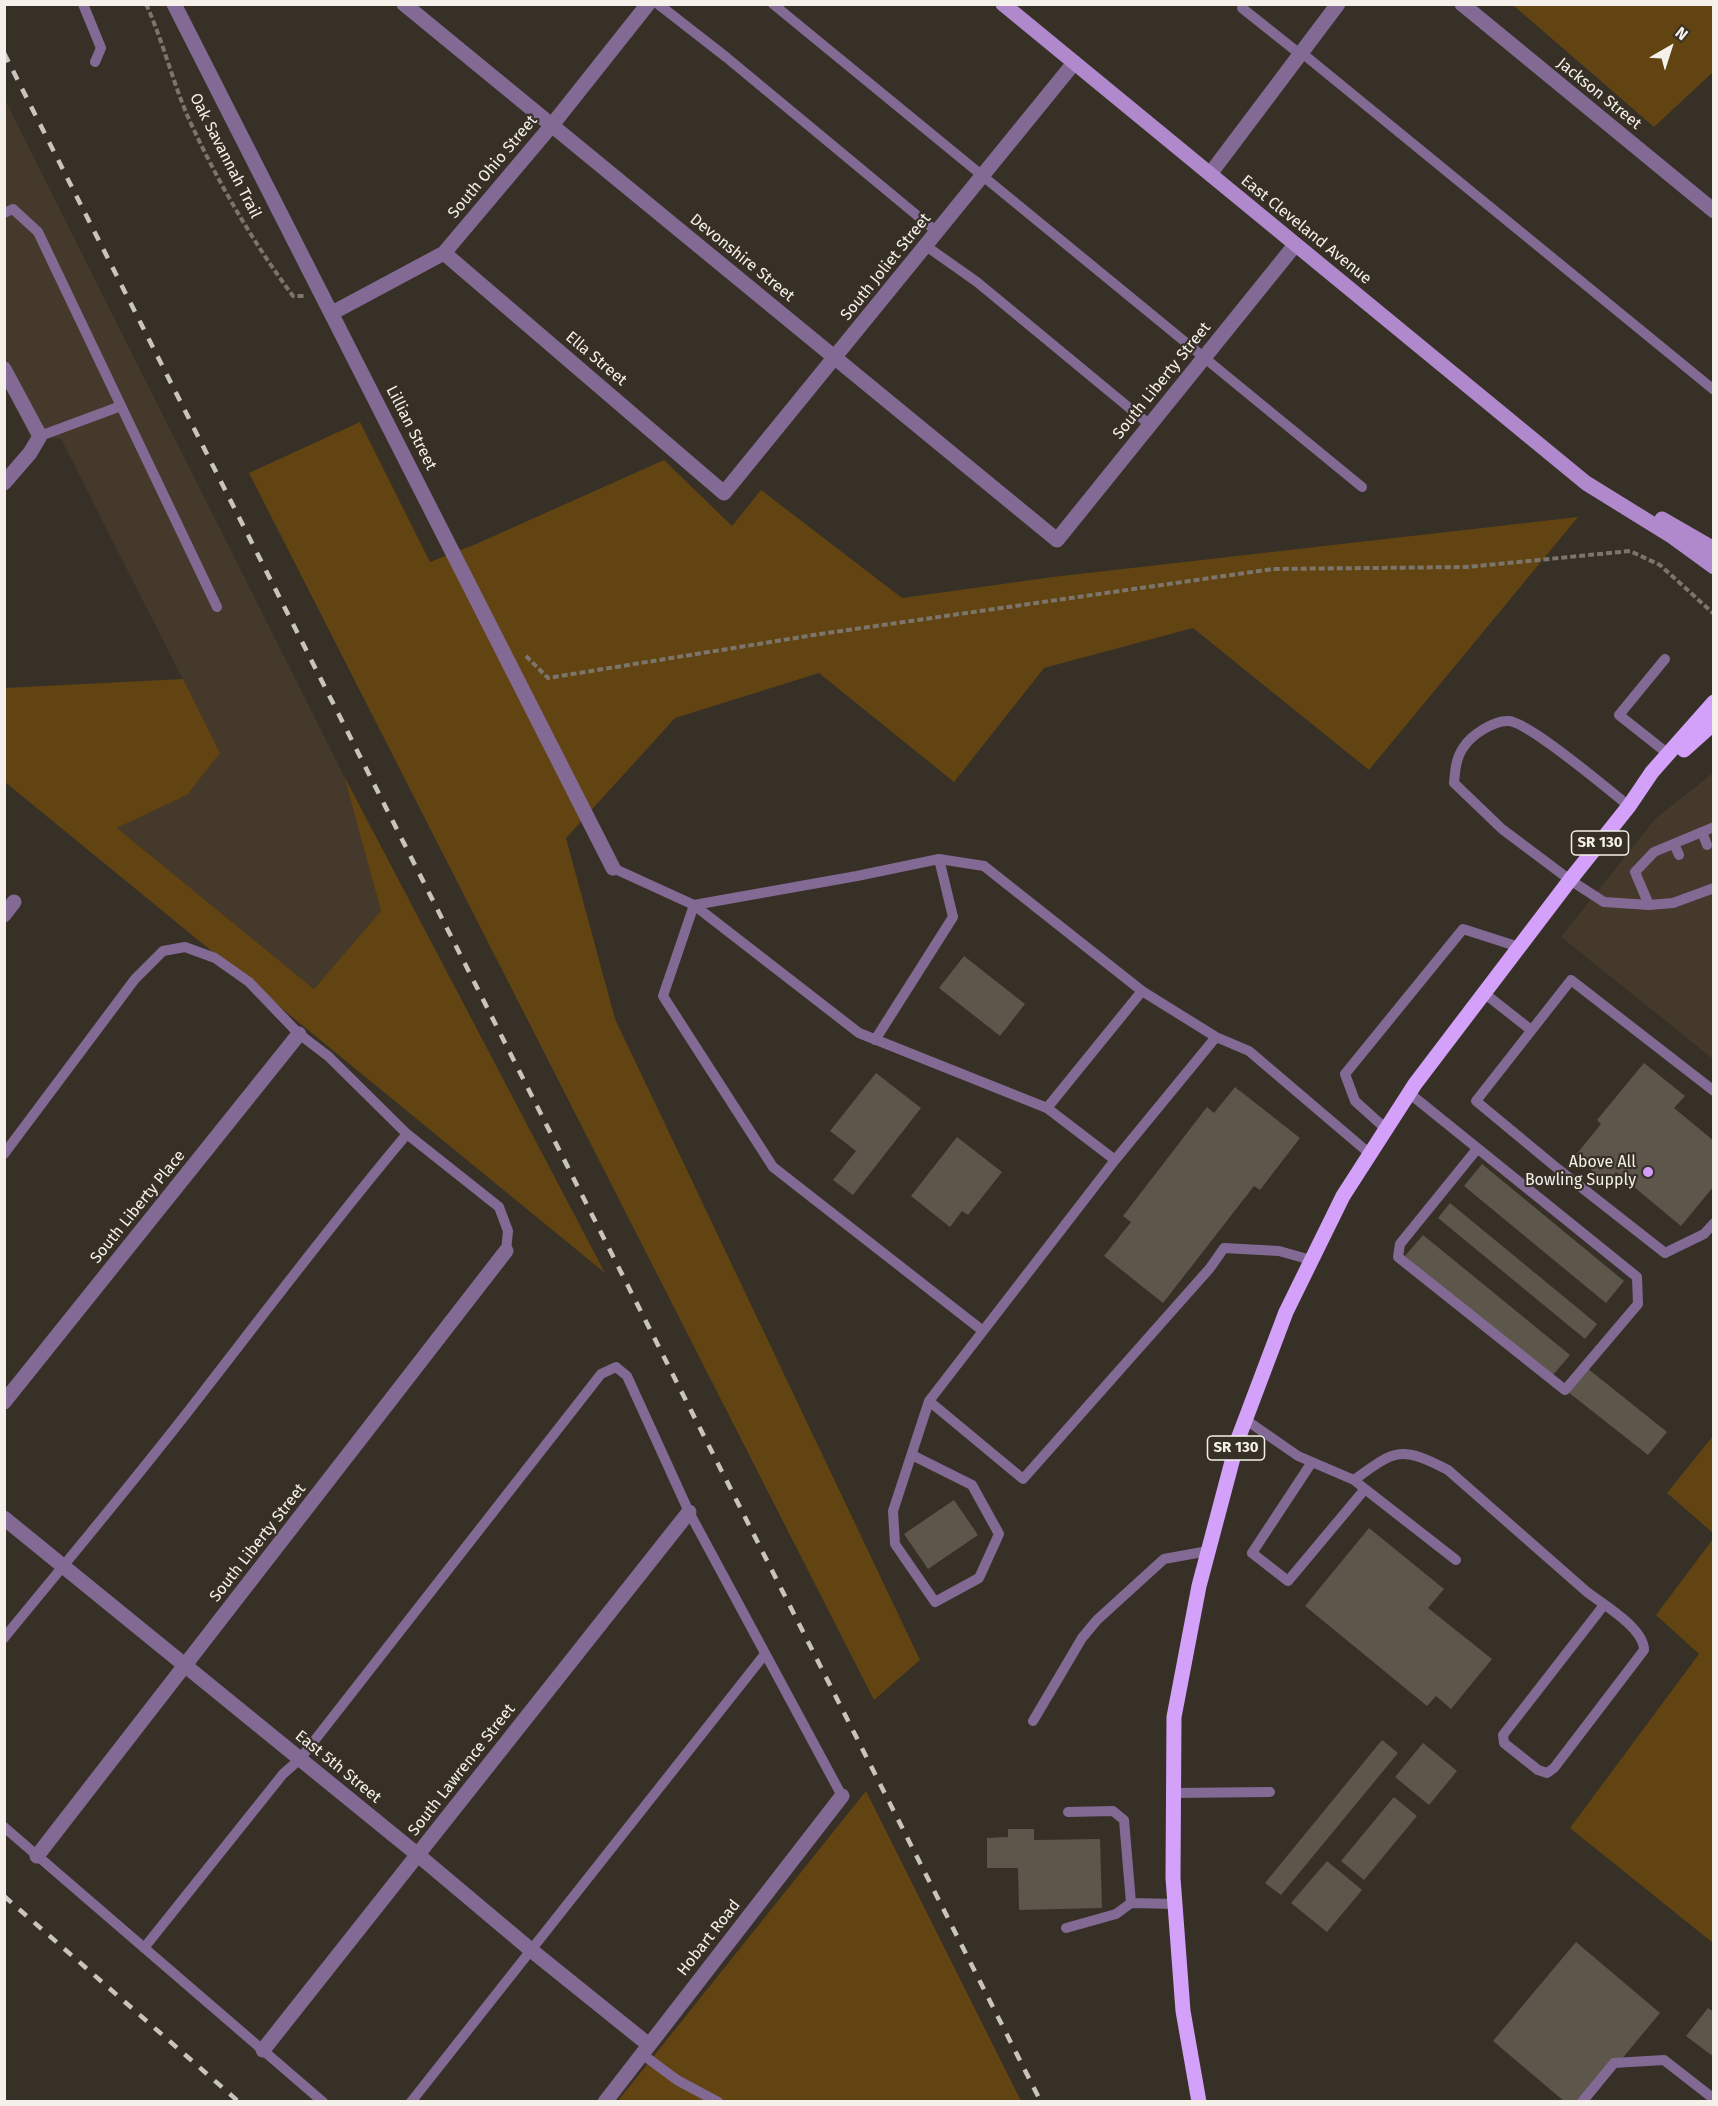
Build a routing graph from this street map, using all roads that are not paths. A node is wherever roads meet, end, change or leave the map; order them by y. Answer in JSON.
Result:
{"nodes":[{"id":1,"x":83,"y":4,"type":"edge"},
{"id":2,"x":174,"y":4,"type":"edge"},
{"id":3,"x":404,"y":4,"type":"edge"},
{"id":4,"x":648,"y":4,"type":"edge"},
{"id":5,"x":658,"y":4,"type":"edge"},
{"id":6,"x":773,"y":4,"type":"edge"},
{"id":7,"x":1003,"y":4,"type":"edge"},
{"id":8,"x":1338,"y":4,"type":"edge"},
{"id":9,"x":1462,"y":4,"type":"edge"},
{"id":10,"x":1242,"y":8,"type":"dead end"},
{"id":11,"x":1301,"y":54,"type":"junction"},
{"id":12,"x":95,"y":62,"type":"dead end"},
{"id":13,"x":1074,"y":63,"type":"junction"},
{"id":14,"x":552,"y":125,"type":"junction"},
{"id":15,"x":1210,"y":174,"type":"junction"},
{"id":16,"x":982,"y":177,"type":"junction"},
{"id":17,"x":1713,"y":211,"type":"edge"},
{"id":18,"x":4,"y":213,"type":"edge"},
{"id":19,"x":937,"y":232,"type":"junction"},
{"id":20,"x":1295,"y":244,"type":"junction"},
{"id":21,"x":926,"y":246,"type":"junction"},
{"id":22,"x":444,"y":253,"type":"junction"},
{"id":23,"x":332,"y":313,"type":"junction"},
{"id":24,"x":835,"y":358,"type":"junction"},
{"id":25,"x":1203,"y":358,"type":"junction"},
{"id":26,"x":4,"y":369,"type":"edge"},
{"id":27,"x":1713,"y":390,"type":"edge"},
{"id":28,"x":121,"y":406,"type":"junction"},
{"id":29,"x":1150,"y":426,"type":"junction"},
{"id":30,"x":40,"y":436,"type":"junction"},
{"id":31,"x":4,"y":483,"type":"edge"},
{"id":32,"x":1586,"y":483,"type":"junction"},
{"id":33,"x":1362,"y":487,"type":"dead end"},
{"id":34,"x":724,"y":493,"type":"joint"},
{"id":35,"x":1057,"y":540,"type":"joint"},
{"id":36,"x":1713,"y":549,"type":"edge"},
{"id":37,"x":1713,"y":567,"type":"edge"},
{"id":38,"x":218,"y":607,"type":"dead end"},
{"id":39,"x":1665,"y":659,"type":"dead end"},
{"id":40,"x":1713,"y":702,"type":"edge"},
{"id":41,"x":1713,"y":723,"type":"edge"},
{"id":42,"x":1667,"y":753,"type":"junction"},
{"id":43,"x":1629,"y":806,"type":"junction"},
{"id":44,"x":1713,"y":827,"type":"edge"},
{"id":45,"x":1702,"y":832,"type":"junction"},
{"id":46,"x":1674,"y":844,"type":"junction"},
{"id":47,"x":1707,"y":845,"type":"dead end"},
{"id":48,"x":1679,"y":855,"type":"dead end"},
{"id":49,"x":939,"y":859,"type":"junction"},
{"id":50,"x":613,"y":868,"type":"joint"},
{"id":51,"x":1570,"y":880,"type":"junction"},
{"id":52,"x":1690,"y":884,"type":"dead end"},
{"id":53,"x":1713,"y":888,"type":"edge"},
{"id":54,"x":1695,"y":895,"type":"junction"},
{"id":55,"x":694,"y":905,"type":"junction"},
{"id":56,"x":1649,"y":905,"type":"junction"},
{"id":57,"x":1519,"y":947,"type":"junction"},
{"id":58,"x":1142,"y":991,"type":"junction"},
{"id":59,"x":1484,"y":993,"type":"junction"},
{"id":60,"x":1531,"y":1030,"type":"junction"},
{"id":61,"x":300,"y":1034,"type":"junction"},
{"id":62,"x":1216,"y":1037,"type":"junction"},
{"id":63,"x":875,"y":1040,"type":"junction"},
{"id":64,"x":1713,"y":1091,"type":"edge"},
{"id":65,"x":1409,"y":1093,"type":"junction"},
{"id":66,"x":1047,"y":1108,"type":"junction"},
{"id":67,"x":1386,"y":1129,"type":"junction"},
{"id":68,"x":406,"y":1134,"type":"junction"},
{"id":69,"x":1477,"y":1149,"type":"junction"},
{"id":70,"x":4,"y":1154,"type":"edge"},
{"id":71,"x":1370,"y":1154,"type":"junction"},
{"id":72,"x":1115,"y":1160,"type":"junction"},
{"id":73,"x":1713,"y":1222,"type":"edge"},
{"id":74,"x":506,"y":1251,"type":"joint"},
{"id":75,"x":1311,"y":1260,"type":"junction"},
{"id":76,"x":983,"y":1331,"type":"junction"},
{"id":77,"x":928,"y":1401,"type":"junction"},
{"id":78,"x":4,"y":1402,"type":"edge"},
{"id":79,"x":1246,"y":1420,"type":"junction"},
{"id":80,"x":912,"y":1455,"type":"junction"},
{"id":81,"x":1312,"y":1462,"type":"junction"},
{"id":82,"x":1354,"y":1480,"type":"junction"},
{"id":83,"x":1365,"y":1489,"type":"junction"},
{"id":84,"x":689,"y":1512,"type":"junction"},
{"id":85,"x":4,"y":1518,"type":"edge"},
{"id":86,"x":1208,"y":1551,"type":"junction"},
{"id":87,"x":1456,"y":1560,"type":"dead end"},
{"id":88,"x":63,"y":1566,"type":"junction"},
{"id":89,"x":1604,"y":1605,"type":"junction"},
{"id":90,"x":4,"y":1638,"type":"edge"},
{"id":91,"x":765,"y":1654,"type":"junction"},
{"id":92,"x":186,"y":1667,"type":"junction"},
{"id":93,"x":1033,"y":1721,"type":"dead end"},
{"id":94,"x":300,"y":1759,"type":"junction"},
{"id":95,"x":1270,"y":1792,"type":"dead end"},
{"id":96,"x":1174,"y":1793,"type":"junction"},
{"id":97,"x":842,"y":1796,"type":"joint"},
{"id":98,"x":1068,"y":1812,"type":"dead end"},
{"id":99,"x":4,"y":1827,"type":"edge"},
{"id":100,"x":418,"y":1855,"type":"junction"},
{"id":101,"x":37,"y":1857,"type":"junction"},
{"id":102,"x":1131,"y":1903,"type":"junction"},
{"id":103,"x":1175,"y":1904,"type":"junction"},
{"id":104,"x":1066,"y":1928,"type":"dead end"},
{"id":105,"x":144,"y":1948,"type":"junction"},
{"id":106,"x":531,"y":1950,"type":"junction"},
{"id":107,"x":646,"y":2049,"type":"junction"},
{"id":108,"x":263,"y":2050,"type":"junction"},
{"id":109,"x":1713,"y":2099,"type":"edge"},
{"id":110,"x":323,"y":2102,"type":"edge"},
{"id":111,"x":411,"y":2102,"type":"edge"},
{"id":112,"x":605,"y":2102,"type":"edge"},
{"id":113,"x":718,"y":2102,"type":"edge"},
{"id":114,"x":1199,"y":2102,"type":"edge"},
{"id":115,"x":1582,"y":2102,"type":"edge"}],
"edges":[{"from":1,"to":12,"type":"lane"},
{"from":2,"to":23,"type":"street","name":"Lillian Street"},
{"from":3,"to":14,"type":"street","name":"Devonshire Street"},
{"from":4,"to":14,"type":"street","name":"South Ohio Street"},
{"from":5,"to":19,"type":"lane"},
{"from":6,"to":16,"type":"lane"},
{"from":7,"to":13,"type":"main road","name":"East Cleveland Avenue"},
{"from":8,"to":11,"type":"street"},
{"from":9,"to":17,"type":"street","name":"Jackson Street"},
{"from":10,"to":11,"type":"lane"},
{"from":11,"to":15,"type":"street"},
{"from":11,"to":27,"type":"lane"},
{"from":13,"to":15,"type":"main road","name":"East Cleveland Avenue"},
{"from":13,"to":16,"type":"street","name":"South Joliet Street"},
{"from":14,"to":22,"type":"street","name":"South Ohio Street"},
{"from":14,"to":24,"type":"street","name":"Devonshire Street"},
{"from":15,"to":20,"type":"main road","name":"East Cleveland Avenue"},
{"from":16,"to":19,"type":"street","name":"South Joliet Street"},
{"from":16,"to":25,"type":"lane"},
{"from":18,"to":28,"type":"lane"},
{"from":19,"to":21,"type":"street","name":"South Joliet Street"},
{"from":20,"to":25,"type":"street","name":"South Liberty Street"},
{"from":20,"to":32,"type":"main road","name":"East Cleveland Avenue"},
{"from":21,"to":24,"type":"street","name":"South Joliet Street"},
{"from":21,"to":29,"type":"lane"},
{"from":22,"to":23,"type":"street","name":"South Ohio Street"},
{"from":22,"to":34,"type":"street","name":"Ella Street"},
{"from":23,"to":50,"type":"street","name":"Lillian Street"},
{"from":24,"to":34,"type":"street","name":"South Joliet Street"},
{"from":24,"to":35,"type":"street","name":"Devonshire Street"},
{"from":25,"to":29,"type":"street","name":"South Liberty Street"},
{"from":25,"to":33,"type":"lane"},
{"from":26,"to":30,"type":"street"},
{"from":28,"to":30,"type":"lane"},
{"from":28,"to":38,"type":"lane"},
{"from":29,"to":35,"type":"street","name":"South Liberty Street"},
{"from":30,"to":31,"type":"street"},
{"from":32,"to":36,"type":"main road","name":"East Cleveland Avenue"},
{"from":32,"to":37,"type":"main road","name":"East Cleveland Avenue"},
{"from":39,"to":42,"type":"lane"},
{"from":40,"to":42,"type":"main road"},
{"from":41,"to":43,"type":"main road"},
{"from":42,"to":43,"type":"main road"},
{"from":43,"to":51,"type":"main road","number":"SR 130"},
{"from":43,"to":51,"type":"lane"},
{"from":44,"to":45,"type":"lane"},
{"from":45,"to":46,"type":"lane"},
{"from":45,"to":47,"type":"lane"},
{"from":46,"to":48,"type":"lane"},
{"from":46,"to":56,"type":"lane"},
{"from":49,"to":55,"type":"lane"},
{"from":49,"to":58,"type":"lane"},
{"from":49,"to":63,"type":"lane"},
{"from":50,"to":55,"type":"lane"},
{"from":51,"to":56,"type":"lane"},
{"from":51,"to":57,"type":"main road","number":"SR 130"},
{"from":52,"to":54,"type":"lane"},
{"from":53,"to":54,"type":"lane"},
{"from":54,"to":56,"type":"lane"},
{"from":55,"to":63,"type":"lane"},
{"from":55,"to":76,"type":"lane"},
{"from":57,"to":59,"type":"main road","number":"SR 130"},
{"from":57,"to":67,"type":"lane"},
{"from":58,"to":62,"type":"lane"},
{"from":58,"to":66,"type":"lane"},
{"from":59,"to":60,"type":"lane"},
{"from":59,"to":65,"type":"main road","number":"SR 130"},
{"from":60,"to":64,"type":"lane"},
{"from":60,"to":73,"type":"lane"},
{"from":61,"to":68,"type":"lane"},
{"from":61,"to":70,"type":"lane"},
{"from":61,"to":78,"type":"street","name":"South Liberty Place"},
{"from":62,"to":71,"type":"lane"},
{"from":62,"to":72,"type":"lane"},
{"from":63,"to":66,"type":"lane"},
{"from":65,"to":67,"type":"main road","number":"SR 130"},
{"from":65,"to":69,"type":"lane"},
{"from":66,"to":72,"type":"lane"},
{"from":67,"to":71,"type":"main road","number":"SR 130"},
{"from":68,"to":74,"type":"lane"},
{"from":68,"to":88,"type":"lane"},
{"from":69,"to":69,"type":"lane"},
{"from":71,"to":75,"type":"main road","number":"SR 130"},
{"from":72,"to":76,"type":"lane"},
{"from":74,"to":92,"type":"street","name":"South Liberty Street"},
{"from":75,"to":77,"type":"lane"},
{"from":75,"to":79,"type":"main road","number":"SR 130"},
{"from":76,"to":77,"type":"lane"},
{"from":77,"to":80,"type":"lane"},
{"from":79,"to":81,"type":"lane"},
{"from":79,"to":86,"type":"main road","number":"SR 130"},
{"from":80,"to":80,"type":"lane"},
{"from":81,"to":82,"type":"lane"},
{"from":81,"to":83,"type":"lane"},
{"from":82,"to":83,"type":"lane"},
{"from":82,"to":89,"type":"lane"},
{"from":83,"to":87,"type":"lane"},
{"from":84,"to":91,"type":"lane"},
{"from":84,"to":94,"type":"lane"},
{"from":84,"to":100,"type":"street","name":"South Lawrence Street"},
{"from":85,"to":88,"type":"street","name":"East 5th Street"},
{"from":86,"to":93,"type":"lane"},
{"from":86,"to":96,"type":"main road","number":"SR 130"},
{"from":88,"to":90,"type":"lane"},
{"from":88,"to":92,"type":"street","name":"East 5th Street"},
{"from":89,"to":89,"type":"lane"},
{"from":91,"to":97,"type":"lane"},
{"from":91,"to":106,"type":"lane"},
{"from":92,"to":94,"type":"street","name":"East 5th Street"},
{"from":92,"to":101,"type":"street","name":"South Liberty Street"},
{"from":94,"to":100,"type":"street","name":"East 5th Street"},
{"from":94,"to":105,"type":"lane"},
{"from":95,"to":96,"type":"lane"},
{"from":96,"to":103,"type":"main road","number":"SR 130"},
{"from":97,"to":107,"type":"street","name":"Hobart Road"},
{"from":98,"to":102,"type":"lane"},
{"from":99,"to":101,"type":"lane"},
{"from":100,"to":106,"type":"street","name":"East 5th Street"},
{"from":100,"to":108,"type":"street","name":"South Lawrence Street"},
{"from":101,"to":105,"type":"lane"},
{"from":102,"to":103,"type":"lane"},
{"from":102,"to":104,"type":"lane"},
{"from":103,"to":114,"type":"main road","number":"SR 130"},
{"from":105,"to":108,"type":"lane"},
{"from":106,"to":107,"type":"street","name":"East 5th Street"},
{"from":106,"to":111,"type":"lane"},
{"from":107,"to":112,"type":"street","name":"Hobart Road"},
{"from":107,"to":113,"type":"lane"},
{"from":108,"to":110,"type":"lane"},
{"from":109,"to":115,"type":"lane"}]}
